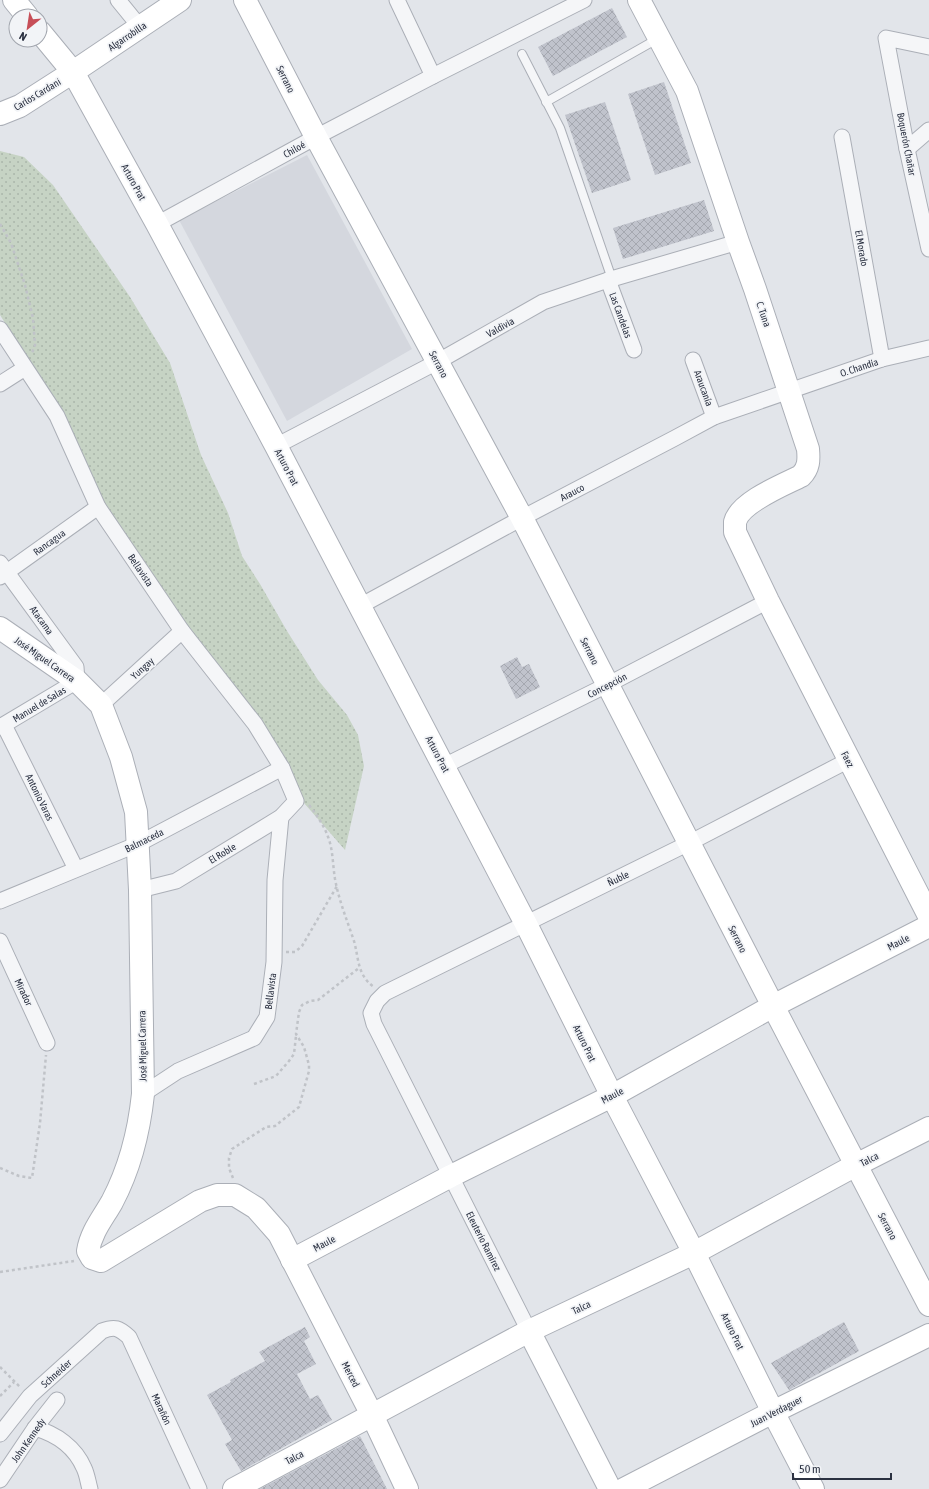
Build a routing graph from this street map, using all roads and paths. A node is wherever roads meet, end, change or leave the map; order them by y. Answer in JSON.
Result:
{"nodes":[{"id":1,"x":14,"y":0,"type":"edge"},
{"id":2,"x":118,"y":0,"type":"edge"},
{"id":3,"x":180,"y":0,"type":"edge"},
{"id":4,"x":245,"y":0,"type":"edge"},
{"id":5,"x":397,"y":0,"type":"edge"},
{"id":6,"x":584,"y":0,"type":"edge"},
{"id":7,"x":639,"y":0,"type":"edge"},
{"id":8,"x":20,"y":8,"type":"edge"},
{"id":9,"x":140,"y":28,"type":"junction"},
{"id":10,"x":659,"y":38,"type":"junction"},
{"id":11,"x":48,"y":42,"type":"edge"},
{"id":12,"x":929,"y":47,"type":"edge"},
{"id":13,"x":522,"y":54,"type":"dead end"},
{"id":14,"x":73,"y":72,"type":"junction"},
{"id":15,"x":433,"y":76,"type":"junction"},
{"id":16,"x":546,"y":102,"type":"junction"},
{"id":17,"x":0,"y":114,"type":"edge"},
{"id":18,"x":929,"y":130,"type":"edge"},
{"id":19,"x":316,"y":137,"type":"junction"},
{"id":20,"x":842,"y":137,"type":"dead end"},
{"id":21,"x":908,"y":149,"type":"junction"},
{"id":22,"x":923,"y":188,"type":"edge"},
{"id":23,"x":0,"y":224,"type":"edge"},
{"id":24,"x":157,"y":224,"type":"junction"},
{"id":25,"x":738,"y":242,"type":"junction"},
{"id":26,"x":929,"y":248,"type":"edge"},
{"id":27,"x":610,"y":279,"type":"junction"},
{"id":28,"x":0,"y":328,"type":"edge"},
{"id":29,"x":929,"y":348,"type":"edge"},
{"id":30,"x":634,"y":350,"type":"dead end"},
{"id":31,"x":882,"y":359,"type":"junction"},
{"id":32,"x":694,"y":360,"type":"dead end"},
{"id":33,"x":437,"y":362,"type":"junction"},
{"id":34,"x":25,"y":368,"type":"junction"},
{"id":35,"x":0,"y":384,"type":"edge"},
{"id":36,"x":789,"y":390,"type":"junction"},
{"id":37,"x":714,"y":416,"type":"junction"},
{"id":38,"x":276,"y":446,"type":"junction"},
{"id":39,"x":98,"y":507,"type":"junction"},
{"id":40,"x":522,"y":518,"type":"junction"},
{"id":41,"x":2,"y":571,"type":"edge"},
{"id":42,"x":768,"y":601,"type":"junction"},
{"id":43,"x":360,"y":606,"type":"junction"},
{"id":44,"x":0,"y":628,"type":"edge"},
{"id":45,"x":182,"y":631,"type":"junction"},
{"id":46,"x":77,"y":681,"type":"junction"},
{"id":47,"x":608,"y":685,"type":"junction"},
{"id":48,"x":101,"y":705,"type":"junction"},
{"id":49,"x":2,"y":726,"type":"edge"},
{"id":50,"x":849,"y":760,"type":"junction"},
{"id":51,"x":444,"y":766,"type":"junction"},
{"id":52,"x":282,"y":768,"type":"junction"},
{"id":53,"x":302,"y":802,"type":"junction"},
{"id":54,"x":281,"y":817,"type":"junction"},
{"id":55,"x":690,"y":843,"type":"junction"},
{"id":56,"x":138,"y":844,"type":"junction"},
{"id":57,"x":76,"y":869,"type":"junction"},
{"id":58,"x":337,"y":886,"type":"junction"},
{"id":59,"x":140,"y":890,"type":"junction"},
{"id":60,"x":0,"y":901,"type":"edge"},
{"id":61,"x":929,"y":916,"type":"edge"},
{"id":62,"x":526,"y":924,"type":"junction"},
{"id":63,"x":929,"y":926,"type":"edge"},
{"id":64,"x":0,"y":941,"type":"edge"},
{"id":65,"x":282,"y":952,"type":"dead end"},
{"id":66,"x":359,"y":968,"type":"junction"},
{"id":67,"x":385,"y":993,"type":"junction"},
{"id":68,"x":773,"y":1006,"type":"junction"},
{"id":69,"x":296,"y":1034,"type":"junction"},
{"id":70,"x":47,"y":1043,"type":"joint"},
{"id":71,"x":254,"y":1084,"type":"dead end"},
{"id":72,"x":143,"y":1094,"type":"junction"},
{"id":73,"x":612,"y":1096,"type":"junction"},
{"id":74,"x":929,"y":1128,"type":"edge"},
{"id":75,"x":856,"y":1165,"type":"junction"},
{"id":76,"x":0,"y":1168,"type":"edge"},
{"id":77,"x":451,"y":1176,"type":"junction"},
{"id":78,"x":235,"y":1195,"type":"junction"},
{"id":79,"x":694,"y":1253,"type":"junction"},
{"id":80,"x":92,"y":1258,"type":"junction"},
{"id":81,"x":292,"y":1260,"type":"junction"},
{"id":82,"x":0,"y":1272,"type":"edge"},
{"id":83,"x":929,"y":1305,"type":"edge"},
{"id":84,"x":122,"y":1331,"type":"joint"},
{"id":85,"x":529,"y":1331,"type":"junction"},
{"id":86,"x":929,"y":1335,"type":"edge"},
{"id":87,"x":0,"y":1368,"type":"edge"},
{"id":88,"x":14,"y":1382,"type":"junction"},
{"id":89,"x":0,"y":1396,"type":"edge"},
{"id":90,"x":30,"y":1396,"type":"junction"},
{"id":91,"x":57,"y":1400,"type":"dead end"},
{"id":92,"x":773,"y":1412,"type":"junction"},
{"id":93,"x":372,"y":1415,"type":"junction"},
{"id":94,"x":35,"y":1428,"type":"junction"},
{"id":95,"x":0,"y":1434,"type":"edge"},
{"id":96,"x":0,"y":1480,"type":"edge"},
{"id":97,"x":90,"y":1489,"type":"edge"},
{"id":98,"x":198,"y":1489,"type":"edge"},
{"id":99,"x":234,"y":1489,"type":"edge"},
{"id":100,"x":407,"y":1489,"type":"edge"},
{"id":101,"x":610,"y":1489,"type":"edge"},
{"id":102,"x":624,"y":1489,"type":"edge"},
{"id":103,"x":813,"y":1489,"type":"edge"}],
"edges":[{"from":1,"to":8,"type":"main road"},
{"from":2,"to":9,"type":"street"},
{"from":3,"to":9,"type":"main road","name":"Algarrobilla"},
{"from":4,"to":19,"type":"main road","name":"Serrano"},
{"from":5,"to":15,"type":"street"},
{"from":6,"to":15,"type":"street","name":"Chiloé"},
{"from":7,"to":10,"type":"main road","name":"C. Tuna"},
{"from":9,"to":14,"type":"main road","name":"Algarrobilla"},
{"from":10,"to":16,"type":"lane"},
{"from":10,"to":25,"type":"main road","name":"C. Tuna"},
{"from":11,"to":14,"type":"main road","name":"Arturo Prat"},
{"from":12,"to":21,"type":"street","name":"Boquerón Chañar"},
{"from":13,"to":16,"type":"lane"},
{"from":14,"to":17,"type":"main road","name":"Carlos Cardani"},
{"from":14,"to":24,"type":"main road","name":"Arturo Prat"},
{"from":15,"to":19,"type":"street","name":"Chiloé"},
{"from":16,"to":27,"type":"lane"},
{"from":18,"to":21,"type":"street"},
{"from":19,"to":24,"type":"street","name":"Chiloé"},
{"from":19,"to":33,"type":"main road","name":"Serrano"},
{"from":20,"to":31,"type":"street","name":"El Morado"},
{"from":21,"to":22,"type":"street","name":"Boquerón Chañar"},
{"from":22,"to":26,"type":"street","name":"Boquerón Chañar"},
{"from":23,"to":34,"type":"path"},
{"from":24,"to":38,"type":"main road","name":"Arturo Prat"},
{"from":25,"to":27,"type":"street","name":"Valdivia"},
{"from":25,"to":36,"type":"main road","name":"C. Tuna"},
{"from":27,"to":30,"type":"street","name":"Las Candelas"},
{"from":27,"to":33,"type":"street","name":"Valdivia"},
{"from":28,"to":34,"type":"street","name":"Bellavista"},
{"from":29,"to":31,"type":"street","name":"O. Chandía"},
{"from":31,"to":36,"type":"street","name":"O. Chandía"},
{"from":32,"to":37,"type":"street","name":"Araucanía"},
{"from":33,"to":38,"type":"street","name":"Valdivia"},
{"from":33,"to":40,"type":"main road","name":"Serrano"},
{"from":34,"to":35,"type":"street"},
{"from":34,"to":39,"type":"street","name":"Bellavista"},
{"from":36,"to":37,"type":"street","name":"Arauco"},
{"from":36,"to":42,"type":"main road","name":"C. Tuna"},
{"from":37,"to":40,"type":"street","name":"Arauco"},
{"from":38,"to":43,"type":"main road","name":"Arturo Prat"},
{"from":39,"to":41,"type":"street","name":"Rancagua"},
{"from":39,"to":45,"type":"street","name":"Bellavista"},
{"from":40,"to":43,"type":"street","name":"Arauco"},
{"from":40,"to":47,"type":"main road","name":"Serrano"},
{"from":41,"to":46,"type":"street","name":"Atacama"},
{"from":42,"to":47,"type":"street","name":"Concepción"},
{"from":42,"to":50,"type":"main road","name":"Faez"},
{"from":43,"to":51,"type":"main road","name":"Arturo Prat"},
{"from":44,"to":46,"type":"main road","name":"José Miguel Carrera"},
{"from":45,"to":48,"type":"street","name":"Yungay"},
{"from":45,"to":52,"type":"street","name":"Bellavista"},
{"from":46,"to":48,"type":"main road","name":"José Miguel Carrera"},
{"from":46,"to":49,"type":"street","name":"Manuel de Salas"},
{"from":47,"to":51,"type":"street","name":"Concepción"},
{"from":47,"to":55,"type":"main road","name":"Serrano"},
{"from":48,"to":56,"type":"main road","name":"José Miguel Carrera"},
{"from":49,"to":57,"type":"street","name":"Antonio Varas"},
{"from":50,"to":55,"type":"street","name":"Ñuble"},
{"from":50,"to":61,"type":"main road","name":"Faez"},
{"from":51,"to":62,"type":"main road","name":"Arturo Prat"},
{"from":52,"to":53,"type":"street","name":"Bellavista"},
{"from":52,"to":56,"type":"street","name":"Balmaceda"},
{"from":53,"to":54,"type":"street","name":"El Roble"},
{"from":53,"to":58,"type":"path"},
{"from":54,"to":59,"type":"street","name":"El Roble"},
{"from":54,"to":72,"type":"street","name":"Bellavista"},
{"from":55,"to":62,"type":"street","name":"Ñuble"},
{"from":55,"to":68,"type":"main road","name":"Serrano"},
{"from":56,"to":57,"type":"street","name":"Balmaceda"},
{"from":56,"to":59,"type":"main road","name":"José Miguel Carrera"},
{"from":57,"to":60,"type":"street","name":"Balmaceda"},
{"from":58,"to":65,"type":"path"},
{"from":58,"to":66,"type":"path"},
{"from":59,"to":72,"type":"main road","name":"José Miguel Carrera"},
{"from":62,"to":67,"type":"street","name":"Ñuble"},
{"from":62,"to":73,"type":"main road","name":"Arturo Prat"},
{"from":63,"to":68,"type":"main road","name":"Maule"},
{"from":64,"to":70,"type":"street","name":"Mirador"},
{"from":66,"to":67,"type":"path"},
{"from":66,"to":69,"type":"path"},
{"from":67,"to":77,"type":"street","name":"Eleuterio Ramírez"},
{"from":68,"to":73,"type":"main road","name":"Maule"},
{"from":68,"to":75,"type":"main road","name":"Serrano"},
{"from":69,"to":71,"type":"path"},
{"from":69,"to":78,"type":"path"},
{"from":70,"to":76,"type":"path"},
{"from":72,"to":80,"type":"main road","name":"José Miguel Carrera"},
{"from":73,"to":77,"type":"main road","name":"Maule"},
{"from":73,"to":79,"type":"main road","name":"Arturo Prat"},
{"from":74,"to":75,"type":"main road","name":"Talca"},
{"from":75,"to":79,"type":"main road","name":"Talca"},
{"from":75,"to":83,"type":"main road","name":"Serrano"},
{"from":77,"to":81,"type":"main road","name":"Maule"},
{"from":77,"to":85,"type":"street","name":"Eleuterio Ramírez"},
{"from":78,"to":80,"type":"main road"},
{"from":78,"to":81,"type":"main road"},
{"from":79,"to":85,"type":"main road","name":"Talca"},
{"from":79,"to":92,"type":"main road","name":"Arturo Prat"},
{"from":80,"to":82,"type":"path"},
{"from":81,"to":93,"type":"main road","name":"Merced"},
{"from":84,"to":90,"type":"street","name":"Schneider"},
{"from":84,"to":98,"type":"street","name":"Marañón"},
{"from":85,"to":93,"type":"main road","name":"Talca"},
{"from":85,"to":101,"type":"main road","name":"Eleuterio Ramírez"},
{"from":86,"to":92,"type":"main road","name":"Juan Verdaguer"},
{"from":87,"to":88,"type":"path"},
{"from":88,"to":89,"type":"path"},
{"from":88,"to":90,"type":"path"},
{"from":90,"to":95,"type":"street","name":"Schneider"},
{"from":91,"to":94,"type":"street","name":"John Kennedy"},
{"from":92,"to":102,"type":"main road","name":"Juan Verdaguer"},
{"from":92,"to":103,"type":"main road","name":"Arturo Prat"},
{"from":93,"to":99,"type":"main road","name":"Talca"},
{"from":93,"to":100,"type":"main road","name":"Merced"},
{"from":94,"to":96,"type":"street","name":"John Kennedy"},
{"from":94,"to":97,"type":"street"}]}
